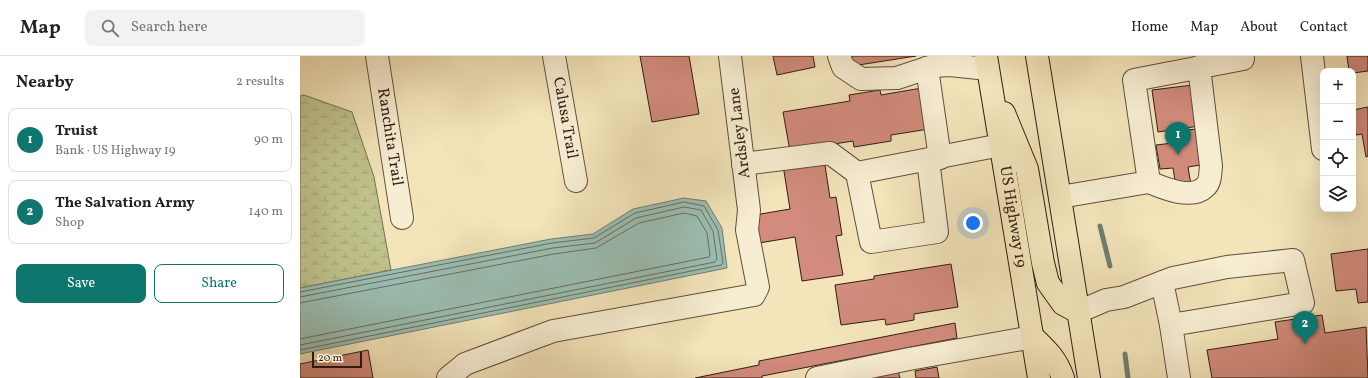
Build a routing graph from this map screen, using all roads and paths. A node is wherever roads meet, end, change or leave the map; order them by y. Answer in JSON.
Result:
{"nodes":[{"id":1,"x":377,"y":56,"type":"edge"},
{"id":2,"x":554,"y":56,"type":"edge"},
{"id":3,"x":730,"y":56,"type":"edge"},
{"id":4,"x":839,"y":56,"type":"edge"},
{"id":5,"x":1037,"y":56,"type":"edge"},
{"id":6,"x":1242,"y":56,"type":"edge"},
{"id":7,"x":1312,"y":56,"type":"edge"},
{"id":8,"x":987,"y":67,"type":"edge"},
{"id":9,"x":1199,"y":67,"type":"junction"},
{"id":10,"x":927,"y":68,"type":"junction"},
{"id":11,"x":1322,"y":140,"type":"edge"},
{"id":12,"x":1001,"y":145,"type":"junction"},
{"id":13,"x":934,"y":159,"type":"junction"},
{"id":14,"x":743,"y":164,"type":"junction"},
{"id":15,"x":857,"y":173,"type":"junction"},
{"id":16,"x":576,"y":181,"type":"dead end"},
{"id":17,"x":1149,"y":182,"type":"junction"},
{"id":18,"x":1060,"y":197,"type":"junction"},
{"id":19,"x":402,"y":218,"type":"dead end"},
{"id":20,"x":1162,"y":282,"type":"junction"},
{"id":21,"x":1078,"y":312,"type":"junction"},
{"id":22,"x":1171,"y":325,"type":"junction"},
{"id":23,"x":1033,"y":338,"type":"junction"},
{"id":24,"x":903,"y":369,"type":"edge"},
{"id":25,"x":448,"y":378,"type":"edge"},
{"id":26,"x":816,"y":378,"type":"edge"},
{"id":27,"x":1039,"y":378,"type":"edge"},
{"id":28,"x":1062,"y":378,"type":"edge"},
{"id":29,"x":1089,"y":378,"type":"edge"},
{"id":30,"x":1179,"y":378,"type":"edge"}],
"edges":[{"from":1,"to":19,"type":"street","name":"Ranchita Trail"},
{"from":2,"to":16,"type":"street","name":"Calusa Trail"},
{"from":3,"to":14,"type":"street","name":"Ardsley Lane"},
{"from":4,"to":10,"type":"street"},
{"from":5,"to":18,"type":"highway"},
{"from":6,"to":9,"type":"street"},
{"from":7,"to":11,"type":"street"},
{"from":8,"to":10,"type":"street"},
{"from":8,"to":12,"type":"highway","name":"US Highway 19"},
{"from":8,"to":21,"type":"highway"},
{"from":9,"to":17,"type":"street"},
{"from":9,"to":17,"type":"street"},
{"from":10,"to":13,"type":"street"},
{"from":12,"to":13,"type":"street"},
{"from":12,"to":23,"type":"highway","name":"US Highway 19"},
{"from":13,"to":15,"type":"street"},
{"from":13,"to":15,"type":"street"},
{"from":14,"to":15,"type":"street"},
{"from":14,"to":25,"type":"street","name":"Ardsley Lane"},
{"from":17,"to":18,"type":"street"},
{"from":18,"to":21,"type":"highway"},
{"from":20,"to":21,"type":"street"},
{"from":20,"to":22,"type":"street"},
{"from":20,"to":22,"type":"street"},
{"from":21,"to":29,"type":"highway"},
{"from":22,"to":30,"type":"street"},
{"from":23,"to":24,"type":"street"},
{"from":23,"to":27,"type":"highway","name":"US Highway 19"},
{"from":23,"to":28,"type":"highway"},
{"from":24,"to":26,"type":"street"}]}
